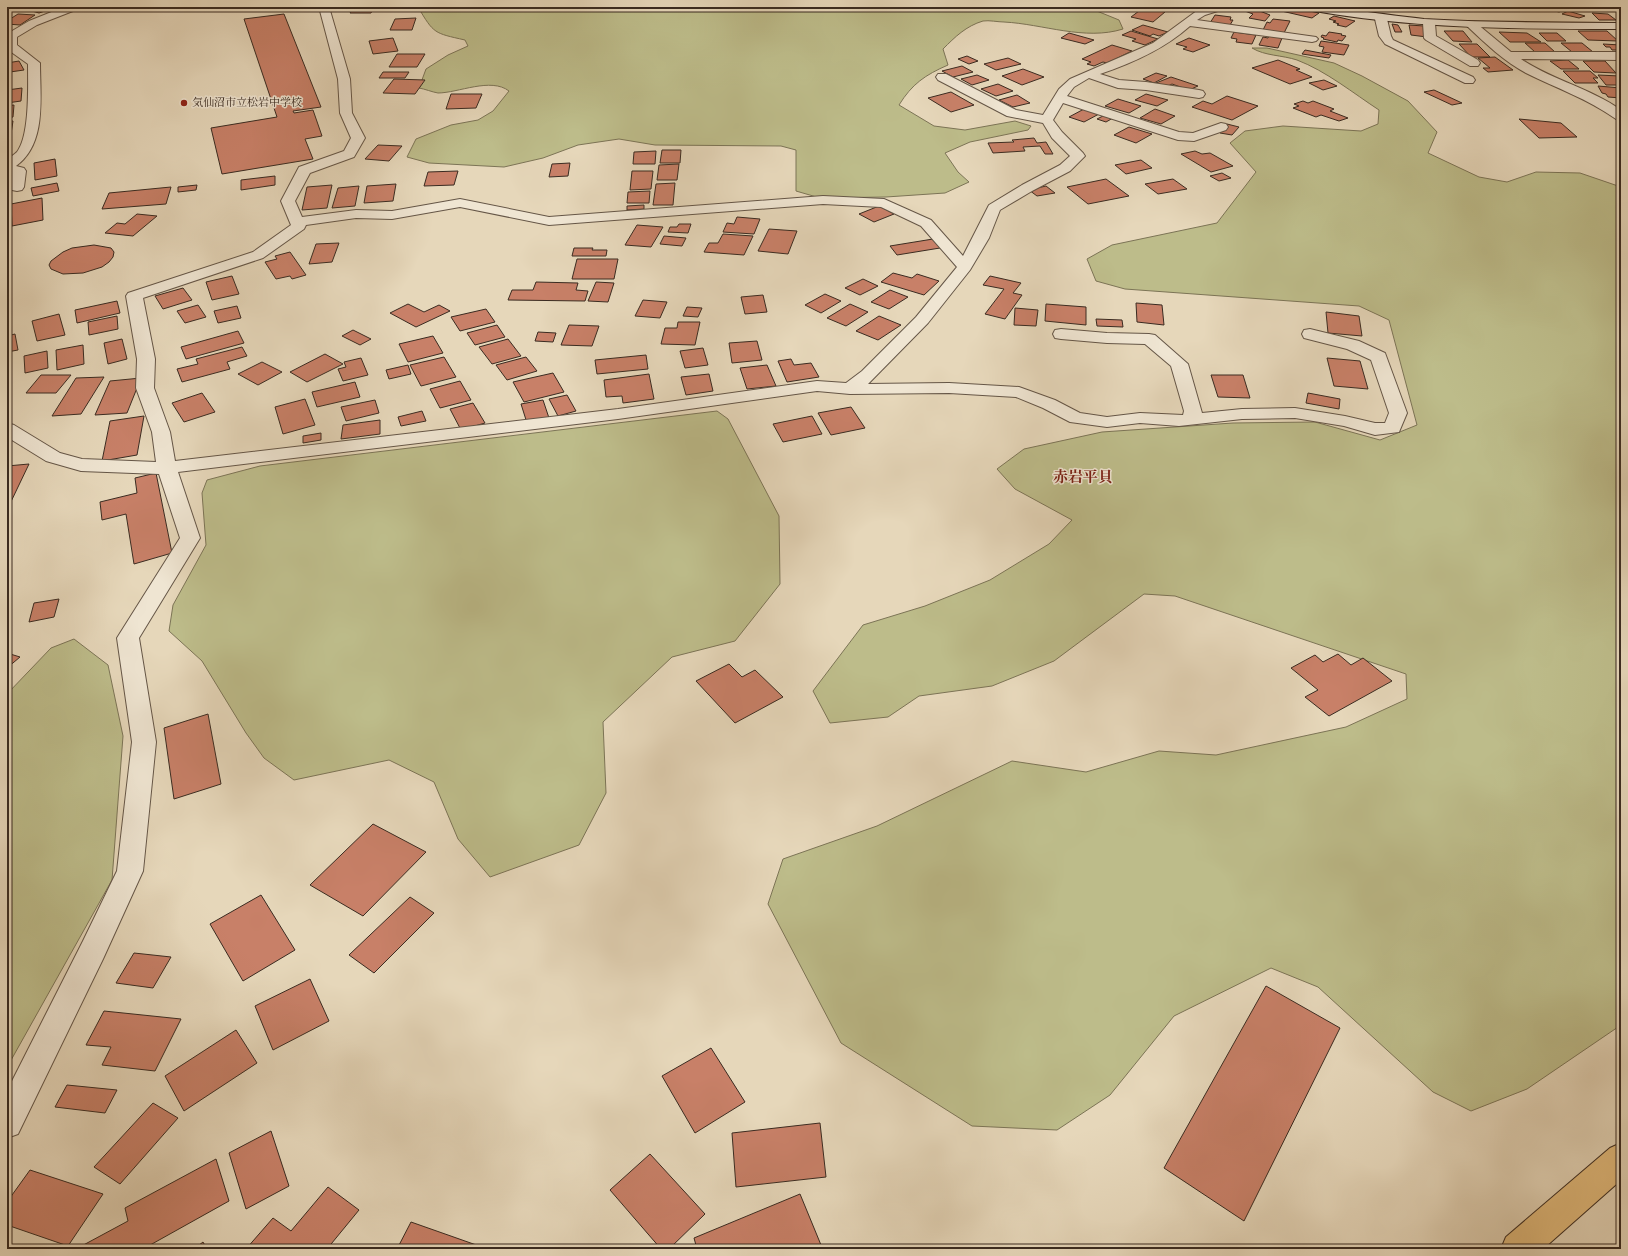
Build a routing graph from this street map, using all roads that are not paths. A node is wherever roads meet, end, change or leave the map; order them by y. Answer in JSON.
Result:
{"nodes":[{"id":1,"x":74,"y":7,"type":"edge"},
{"id":2,"x":324,"y":7,"type":"edge"},
{"id":3,"x":1309,"y":7,"type":"edge"},
{"id":4,"x":1213,"y":8,"type":"edge"},
{"id":5,"x":1188,"y":14,"type":"edge"},
{"id":6,"x":1381,"y":19,"type":"junction"},
{"id":7,"x":1429,"y":23,"type":"junction"},
{"id":8,"x":1472,"y":25,"type":"junction"},
{"id":9,"x":1621,"y":26,"type":"edge"},
{"id":10,"x":1312,"y":39,"type":"dead end"},
{"id":11,"x":9,"y":46,"type":"edge"},
{"id":12,"x":1508,"y":56,"type":"junction"},
{"id":13,"x":1621,"y":56,"type":"edge"},
{"id":14,"x":1474,"y":64,"type":"dead end"},
{"id":15,"x":1088,"y":74,"type":"junction"},
{"id":16,"x":942,"y":77,"type":"dead end"},
{"id":17,"x":1469,"y":80,"type":"dead end"},
{"id":18,"x":1199,"y":94,"type":"dead end"},
{"id":19,"x":1060,"y":98,"type":"junction"},
{"id":20,"x":1596,"y":100,"type":"junction"},
{"id":21,"x":1621,"y":101,"type":"edge"},
{"id":22,"x":1621,"y":116,"type":"edge"},
{"id":23,"x":1048,"y":120,"type":"junction"},
{"id":24,"x":1221,"y":127,"type":"dead end"},
{"id":25,"x":7,"y":167,"type":"edge"},
{"id":26,"x":17,"y":187,"type":"dead end"},
{"id":27,"x":297,"y":222,"type":"junction"},
{"id":28,"x":965,"y":267,"type":"junction"},
{"id":29,"x":1061,"y":334,"type":"dead end"},
{"id":30,"x":1310,"y":334,"type":"dead end"},
{"id":31,"x":850,"y":389,"type":"junction"},
{"id":32,"x":1191,"y":420,"type":"junction"},
{"id":33,"x":7,"y":429,"type":"edge"},
{"id":34,"x":167,"y":468,"type":"junction"},
{"id":35,"x":9,"y":1114,"type":"edge"},
{"id":36,"x":1621,"y":1159,"type":"edge"},
{"id":37,"x":1518,"y":1249,"type":"edge"}],
"edges":[{"from":1,"to":11,"type":"street"},
{"from":2,"to":27,"type":"street"},
{"from":3,"to":6,"type":"street"},
{"from":4,"to":5,"type":"street"},
{"from":5,"to":10,"type":"street"},
{"from":5,"to":15,"type":"street"},
{"from":6,"to":7,"type":"street"},
{"from":6,"to":17,"type":"street"},
{"from":7,"to":8,"type":"street"},
{"from":7,"to":14,"type":"street"},
{"from":8,"to":9,"type":"street"},
{"from":8,"to":12,"type":"street"},
{"from":11,"to":25,"type":"street"},
{"from":12,"to":13,"type":"street"},
{"from":12,"to":20,"type":"street"},
{"from":15,"to":18,"type":"street"},
{"from":15,"to":19,"type":"street"},
{"from":16,"to":23,"type":"street"},
{"from":19,"to":23,"type":"street"},
{"from":19,"to":24,"type":"street"},
{"from":20,"to":21,"type":"street"},
{"from":20,"to":22,"type":"street"},
{"from":23,"to":28,"type":"street"},
{"from":25,"to":26,"type":"street"},
{"from":27,"to":28,"type":"street"},
{"from":27,"to":34,"type":"street"},
{"from":28,"to":31,"type":"street"},
{"from":29,"to":32,"type":"street"},
{"from":30,"to":32,"type":"street"},
{"from":31,"to":32,"type":"street"},
{"from":31,"to":34,"type":"street"},
{"from":33,"to":34,"type":"street"},
{"from":34,"to":35,"type":"street"},
{"from":36,"to":37,"type":"highway"}]}
